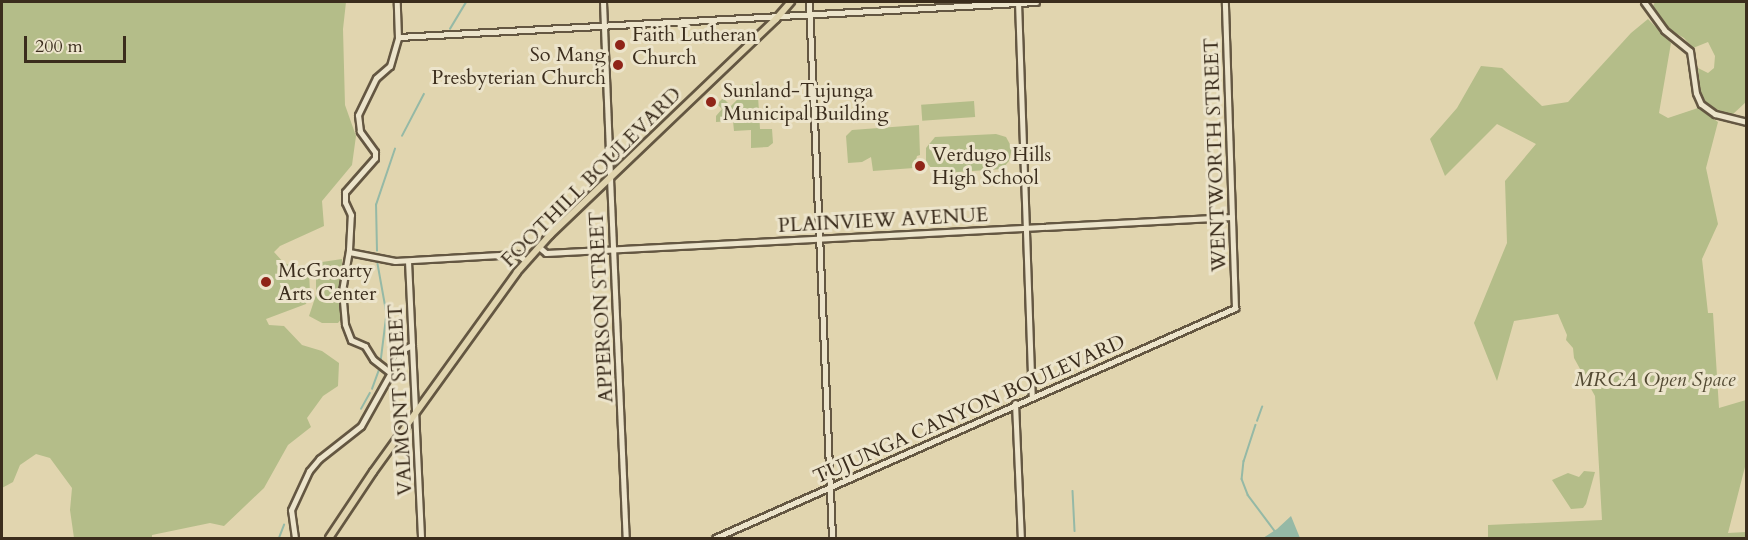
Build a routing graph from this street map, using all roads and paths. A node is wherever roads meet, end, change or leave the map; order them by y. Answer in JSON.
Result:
{"nodes":[{"id":1,"x":397,"y":2,"type":"edge"},
{"id":2,"x":603,"y":2,"type":"edge"},
{"id":3,"x":791,"y":2,"type":"edge"},
{"id":4,"x":809,"y":2,"type":"edge"},
{"id":5,"x":1018,"y":2,"type":"edge"},
{"id":6,"x":1036,"y":2,"type":"edge"},
{"id":7,"x":1225,"y":2,"type":"edge"},
{"id":8,"x":1644,"y":2,"type":"edge"},
{"id":9,"x":809,"y":14,"type":"junction"},
{"id":10,"x":779,"y":15,"type":"junction"},
{"id":11,"x":604,"y":26,"type":"junction"},
{"id":12,"x":398,"y":37,"type":"junction"},
{"id":13,"x":1746,"y":122,"type":"edge"},
{"id":14,"x":610,"y":178,"type":"junction"},
{"id":15,"x":1232,"y":217,"type":"junction"},
{"id":16,"x":1025,"y":228,"type":"junction"},
{"id":17,"x":819,"y":239,"type":"junction"},
{"id":18,"x":539,"y":247,"type":"junction"},
{"id":19,"x":614,"y":249,"type":"junction"},
{"id":20,"x":349,"y":252,"type":"junction"},
{"id":21,"x":408,"y":261,"type":"junction"},
{"id":22,"x":526,"y":261,"type":"junction"},
{"id":23,"x":1235,"y":308,"type":"joint"},
{"id":24,"x":412,"y":345,"type":"junction"},
{"id":25,"x":412,"y":357,"type":"junction"},
{"id":26,"x":398,"y":362,"type":"junction"},
{"id":27,"x":392,"y":374,"type":"junction"},
{"id":28,"x":1032,"y":397,"type":"junction"},
{"id":29,"x":1015,"y":403,"type":"junction"},
{"id":30,"x":415,"y":413,"type":"junction"},
{"id":31,"x":830,"y":486,"type":"junction"},
{"id":32,"x":295,"y":538,"type":"edge"},
{"id":33,"x":329,"y":538,"type":"edge"},
{"id":34,"x":421,"y":538,"type":"edge"},
{"id":35,"x":626,"y":538,"type":"edge"},
{"id":36,"x":715,"y":538,"type":"edge"},
{"id":37,"x":832,"y":538,"type":"edge"},
{"id":38,"x":1021,"y":538,"type":"edge"}],
"edges":[{"from":1,"to":12,"type":"street"},
{"from":2,"to":11,"type":"street","name":"APPERSON STREET"},
{"from":3,"to":10,"type":"main road","name":"FOOTHILL BOULEVARD"},
{"from":4,"to":9,"type":"street"},
{"from":5,"to":6,"type":"street"},
{"from":5,"to":9,"type":"street"},
{"from":5,"to":16,"type":"street"},
{"from":7,"to":15,"type":"street","name":"WENTWORTH STREET"},
{"from":8,"to":13,"type":"street"},
{"from":9,"to":10,"type":"street"},
{"from":9,"to":17,"type":"street"},
{"from":10,"to":11,"type":"street"},
{"from":10,"to":14,"type":"main road","name":"FOOTHILL BOULEVARD"},
{"from":11,"to":12,"type":"street"},
{"from":11,"to":14,"type":"street","name":"APPERSON STREET"},
{"from":12,"to":20,"type":"street"},
{"from":14,"to":18,"type":"main road","name":"FOOTHILL BOULEVARD"},
{"from":14,"to":19,"type":"street","name":"APPERSON STREET"},
{"from":15,"to":16,"type":"street","name":"PLAINVIEW AVENUE"},
{"from":15,"to":23,"type":"street","name":"WENTWORTH STREET"},
{"from":16,"to":17,"type":"street","name":"PLAINVIEW AVENUE"},
{"from":16,"to":28,"type":"street"},
{"from":17,"to":19,"type":"street","name":"PLAINVIEW AVENUE"},
{"from":17,"to":31,"type":"street"},
{"from":18,"to":19,"type":"street","name":"PLAINVIEW AVENUE"},
{"from":18,"to":22,"type":"main road","name":"FOOTHILL BOULEVARD"},
{"from":19,"to":35,"type":"street","name":"APPERSON STREET"},
{"from":20,"to":21,"type":"street"},
{"from":20,"to":27,"type":"street"},
{"from":21,"to":22,"type":"street"},
{"from":21,"to":24,"type":"street","name":"VALMONT STREET"},
{"from":22,"to":30,"type":"main road","name":"FOOTHILL BOULEVARD"},
{"from":23,"to":28,"type":"street","name":"TUJUNGA CANYON BOULEVARD"},
{"from":24,"to":25,"type":"street","name":"VALMONT STREET"},
{"from":24,"to":26,"type":"street"},
{"from":25,"to":26,"type":"street"},
{"from":25,"to":30,"type":"street","name":"VALMONT STREET"},
{"from":26,"to":27,"type":"street"},
{"from":27,"to":32,"type":"street"},
{"from":28,"to":29,"type":"street","name":"TUJUNGA CANYON BOULEVARD"},
{"from":29,"to":31,"type":"street","name":"TUJUNGA CANYON BOULEVARD"},
{"from":29,"to":38,"type":"street"},
{"from":30,"to":33,"type":"main road","name":"FOOTHILL BOULEVARD"},
{"from":30,"to":34,"type":"street","name":"VALMONT STREET"},
{"from":31,"to":36,"type":"street","name":"TUJUNGA CANYON BOULEVARD"},
{"from":31,"to":37,"type":"street"}]}
